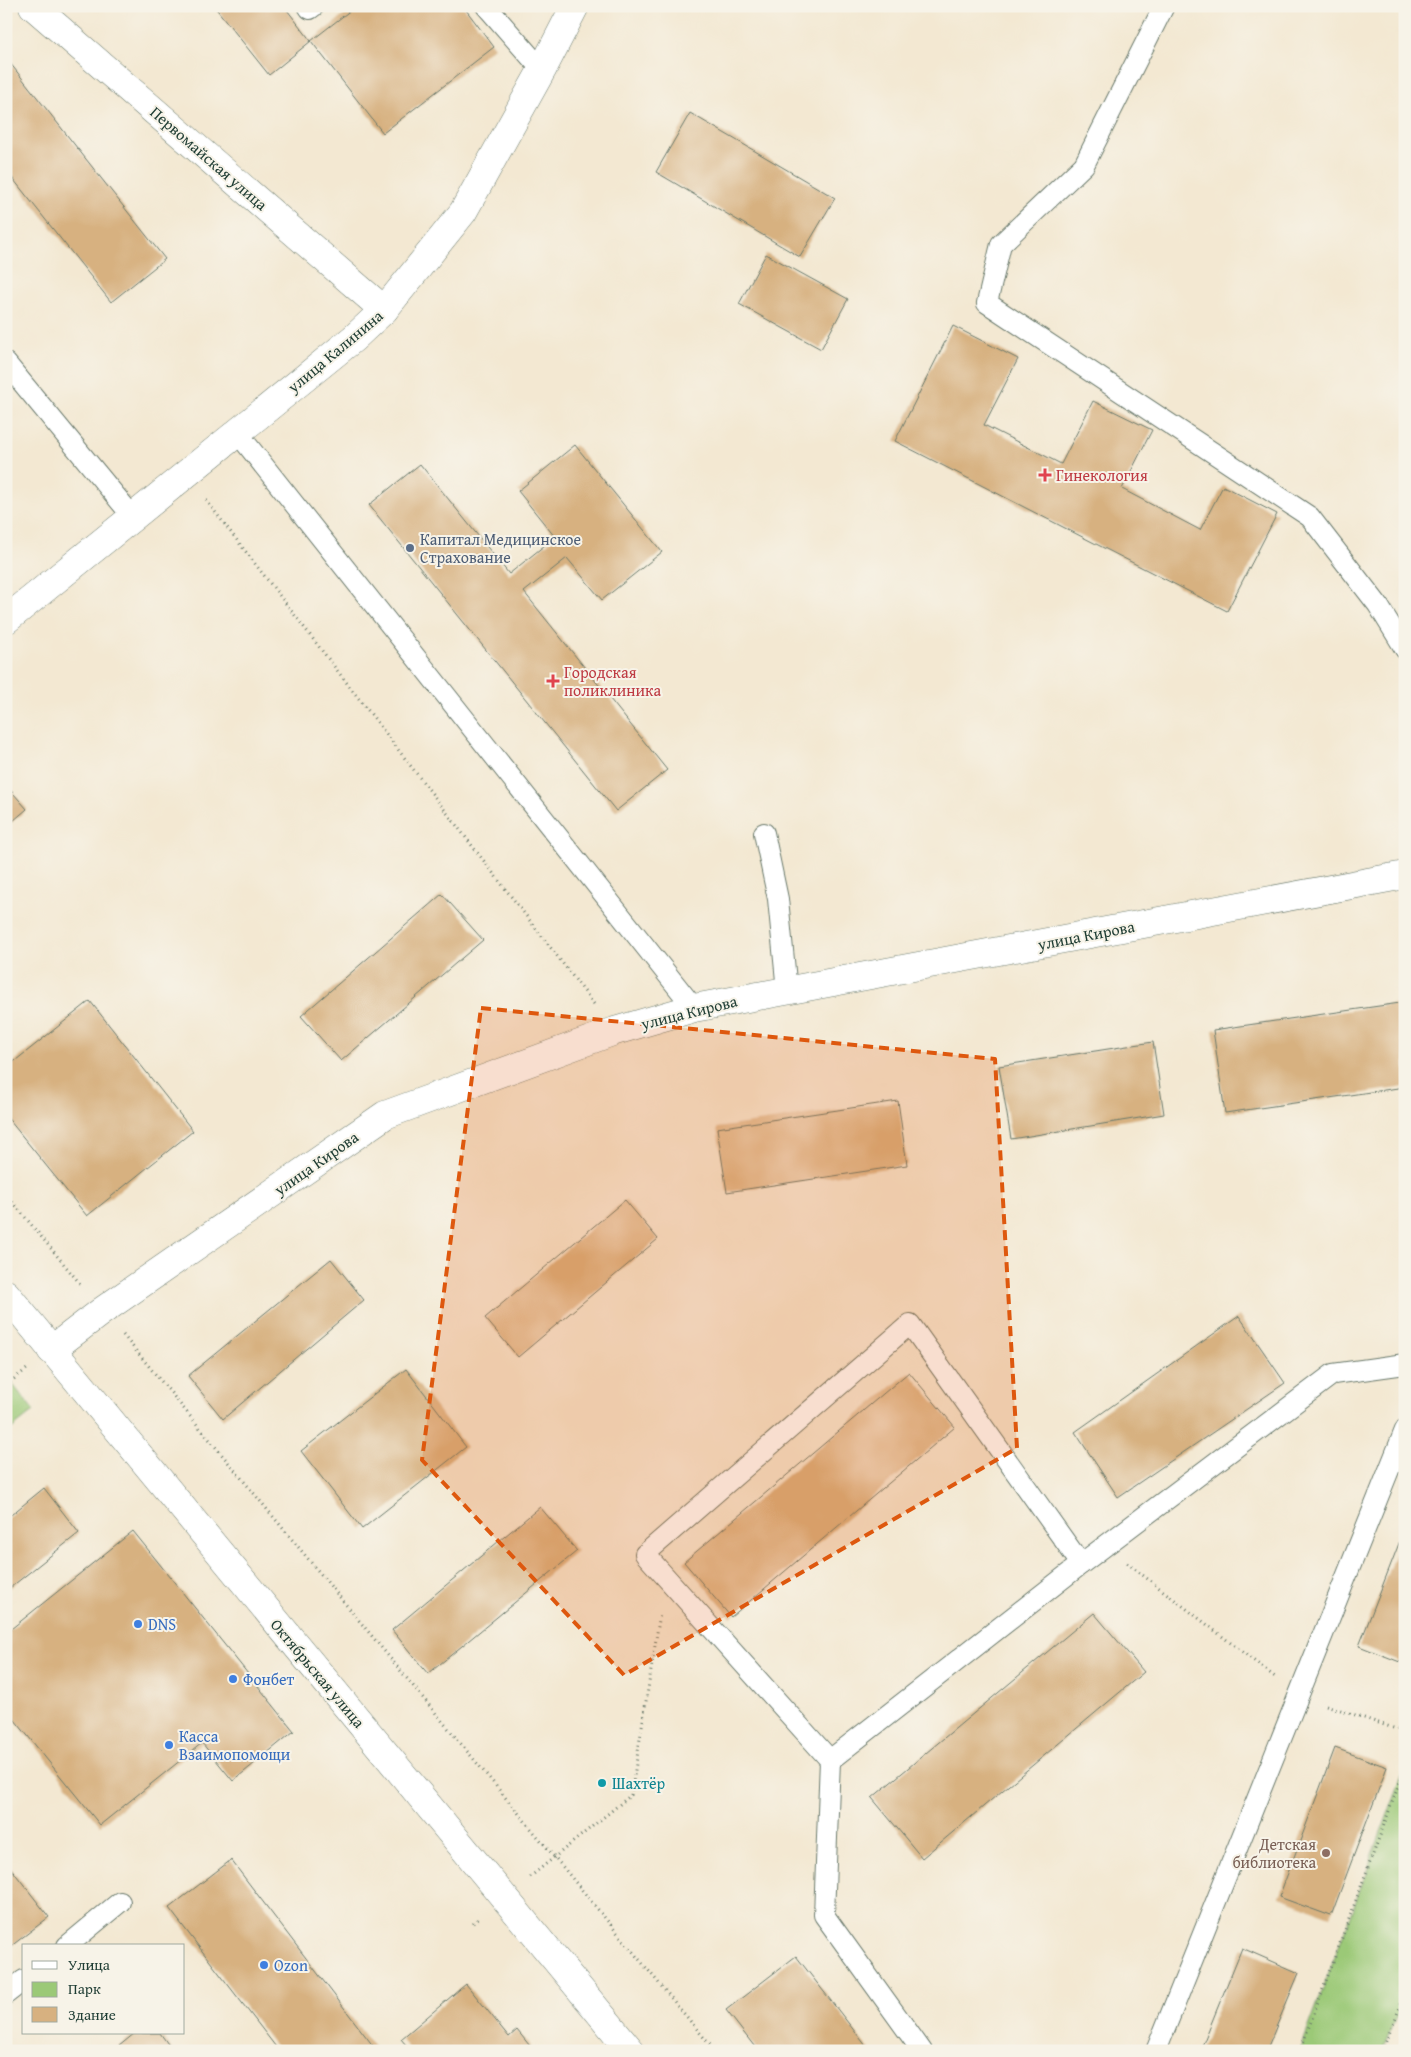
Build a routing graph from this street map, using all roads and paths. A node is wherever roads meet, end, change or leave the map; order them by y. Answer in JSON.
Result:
{"nodes":[{"id":1,"x":33,"y":6,"type":"edge"},
{"id":2,"x":308,"y":6,"type":"edge"},
{"id":3,"x":314,"y":6,"type":"edge"},
{"id":4,"x":486,"y":6,"type":"edge"},
{"id":5,"x":575,"y":6,"type":"edge"},
{"id":6,"x":1164,"y":6,"type":"edge"},
{"id":7,"x":542,"y":70,"type":"junction"},
{"id":8,"x":384,"y":310,"type":"junction"},
{"id":9,"x":6,"y":363,"type":"edge"},
{"id":10,"x":237,"y":432,"type":"junction"},
{"id":11,"x":186,"y":474,"type":"junction"},
{"id":12,"x":133,"y":517,"type":"junction"},
{"id":13,"x":6,"y":620,"type":"edge"},
{"id":14,"x":1405,"y":649,"type":"edge"},
{"id":15,"x":764,"y":834,"type":"dead end"},
{"id":16,"x":1405,"y":875,"type":"edge"},
{"id":17,"x":787,"y":991,"type":"junction"},
{"id":18,"x":694,"y":1008,"type":"junction"},
{"id":19,"x":615,"y":1031,"type":"junction"},
{"id":20,"x":6,"y":1194,"type":"edge"},
{"id":21,"x":6,"y":1294,"type":"edge"},
{"id":22,"x":102,"y":1311,"type":"junction"},
{"id":23,"x":51,"y":1350,"type":"junction"},
{"id":24,"x":1405,"y":1364,"type":"edge"},
{"id":25,"x":1405,"y":1430,"type":"edge"},
{"id":26,"x":1105,"y":1546,"type":"junction"},
{"id":27,"x":1081,"y":1564,"type":"junction"},
{"id":28,"x":666,"y":1578,"type":"junction"},
{"id":29,"x":1298,"y":1695,"type":"junction"},
{"id":30,"x":1405,"y":1732,"type":"edge"},
{"id":31,"x":830,"y":1760,"type":"junction"},
{"id":32,"x":1405,"y":1768,"type":"edge"},
{"id":33,"x":554,"y":1856,"type":"junction"},
{"id":34,"x":120,"y":1902,"type":"dead end"},
{"id":35,"x":69,"y":1944,"type":"edge"},
{"id":36,"x":22,"y":1982,"type":"edge"},
{"id":37,"x":6,"y":1994,"type":"edge"},
{"id":38,"x":1405,"y":1995,"type":"edge"},
{"id":39,"x":632,"y":2051,"type":"edge"},
{"id":40,"x":715,"y":2051,"type":"edge"},
{"id":41,"x":922,"y":2051,"type":"edge"},
{"id":42,"x":1156,"y":2051,"type":"edge"},
{"id":43,"x":1300,"y":2051,"type":"edge"},
{"id":44,"x":1382,"y":2051,"type":"edge"}],
"edges":[{"from":1,"to":8,"type":"main road","name":"Первомайская улица"},
{"from":2,"to":3,"type":"lane"},
{"from":4,"to":7,"type":"lane"},
{"from":5,"to":7,"type":"main road","name":"улица Калинина"},
{"from":6,"to":14,"type":"lane"},
{"from":7,"to":8,"type":"main road","name":"улица Калинина"},
{"from":8,"to":10,"type":"main road","name":"улица Калинина"},
{"from":9,"to":12,"type":"lane"},
{"from":10,"to":11,"type":"main road","name":"улица Калинина"},
{"from":10,"to":18,"type":"lane"},
{"from":11,"to":12,"type":"main road","name":"улица Калинина"},
{"from":11,"to":19,"type":"path"},
{"from":12,"to":13,"type":"main road","name":"улица Калинина"},
{"from":15,"to":17,"type":"lane"},
{"from":16,"to":17,"type":"main road","name":"улица Кирова"},
{"from":17,"to":18,"type":"main road","name":"улица Кирова"},
{"from":18,"to":19,"type":"main road","name":"улица Кирова"},
{"from":19,"to":22,"type":"main road","name":"улица Кирова"},
{"from":20,"to":22,"type":"path"},
{"from":21,"to":23,"type":"main road","name":"Октябрьская улица"},
{"from":22,"to":23,"type":"main road","name":"улица Кирова"},
{"from":22,"to":33,"type":"path"},
{"from":23,"to":39,"type":"main road","name":"Октябрьская улица"},
{"from":24,"to":26,"type":"lane"},
{"from":25,"to":29,"type":"lane"},
{"from":26,"to":27,"type":"lane"},
{"from":26,"to":29,"type":"path"},
{"from":27,"to":28,"type":"lane"},
{"from":27,"to":31,"type":"lane"},
{"from":28,"to":31,"type":"lane"},
{"from":28,"to":33,"type":"path"},
{"from":29,"to":30,"type":"path"},
{"from":29,"to":42,"type":"lane"},
{"from":31,"to":41,"type":"lane"},
{"from":32,"to":43,"type":"path"},
{"from":33,"to":40,"type":"path"},
{"from":34,"to":35,"type":"lane"},
{"from":36,"to":37,"type":"lane"},
{"from":38,"to":44,"type":"path"}]}
